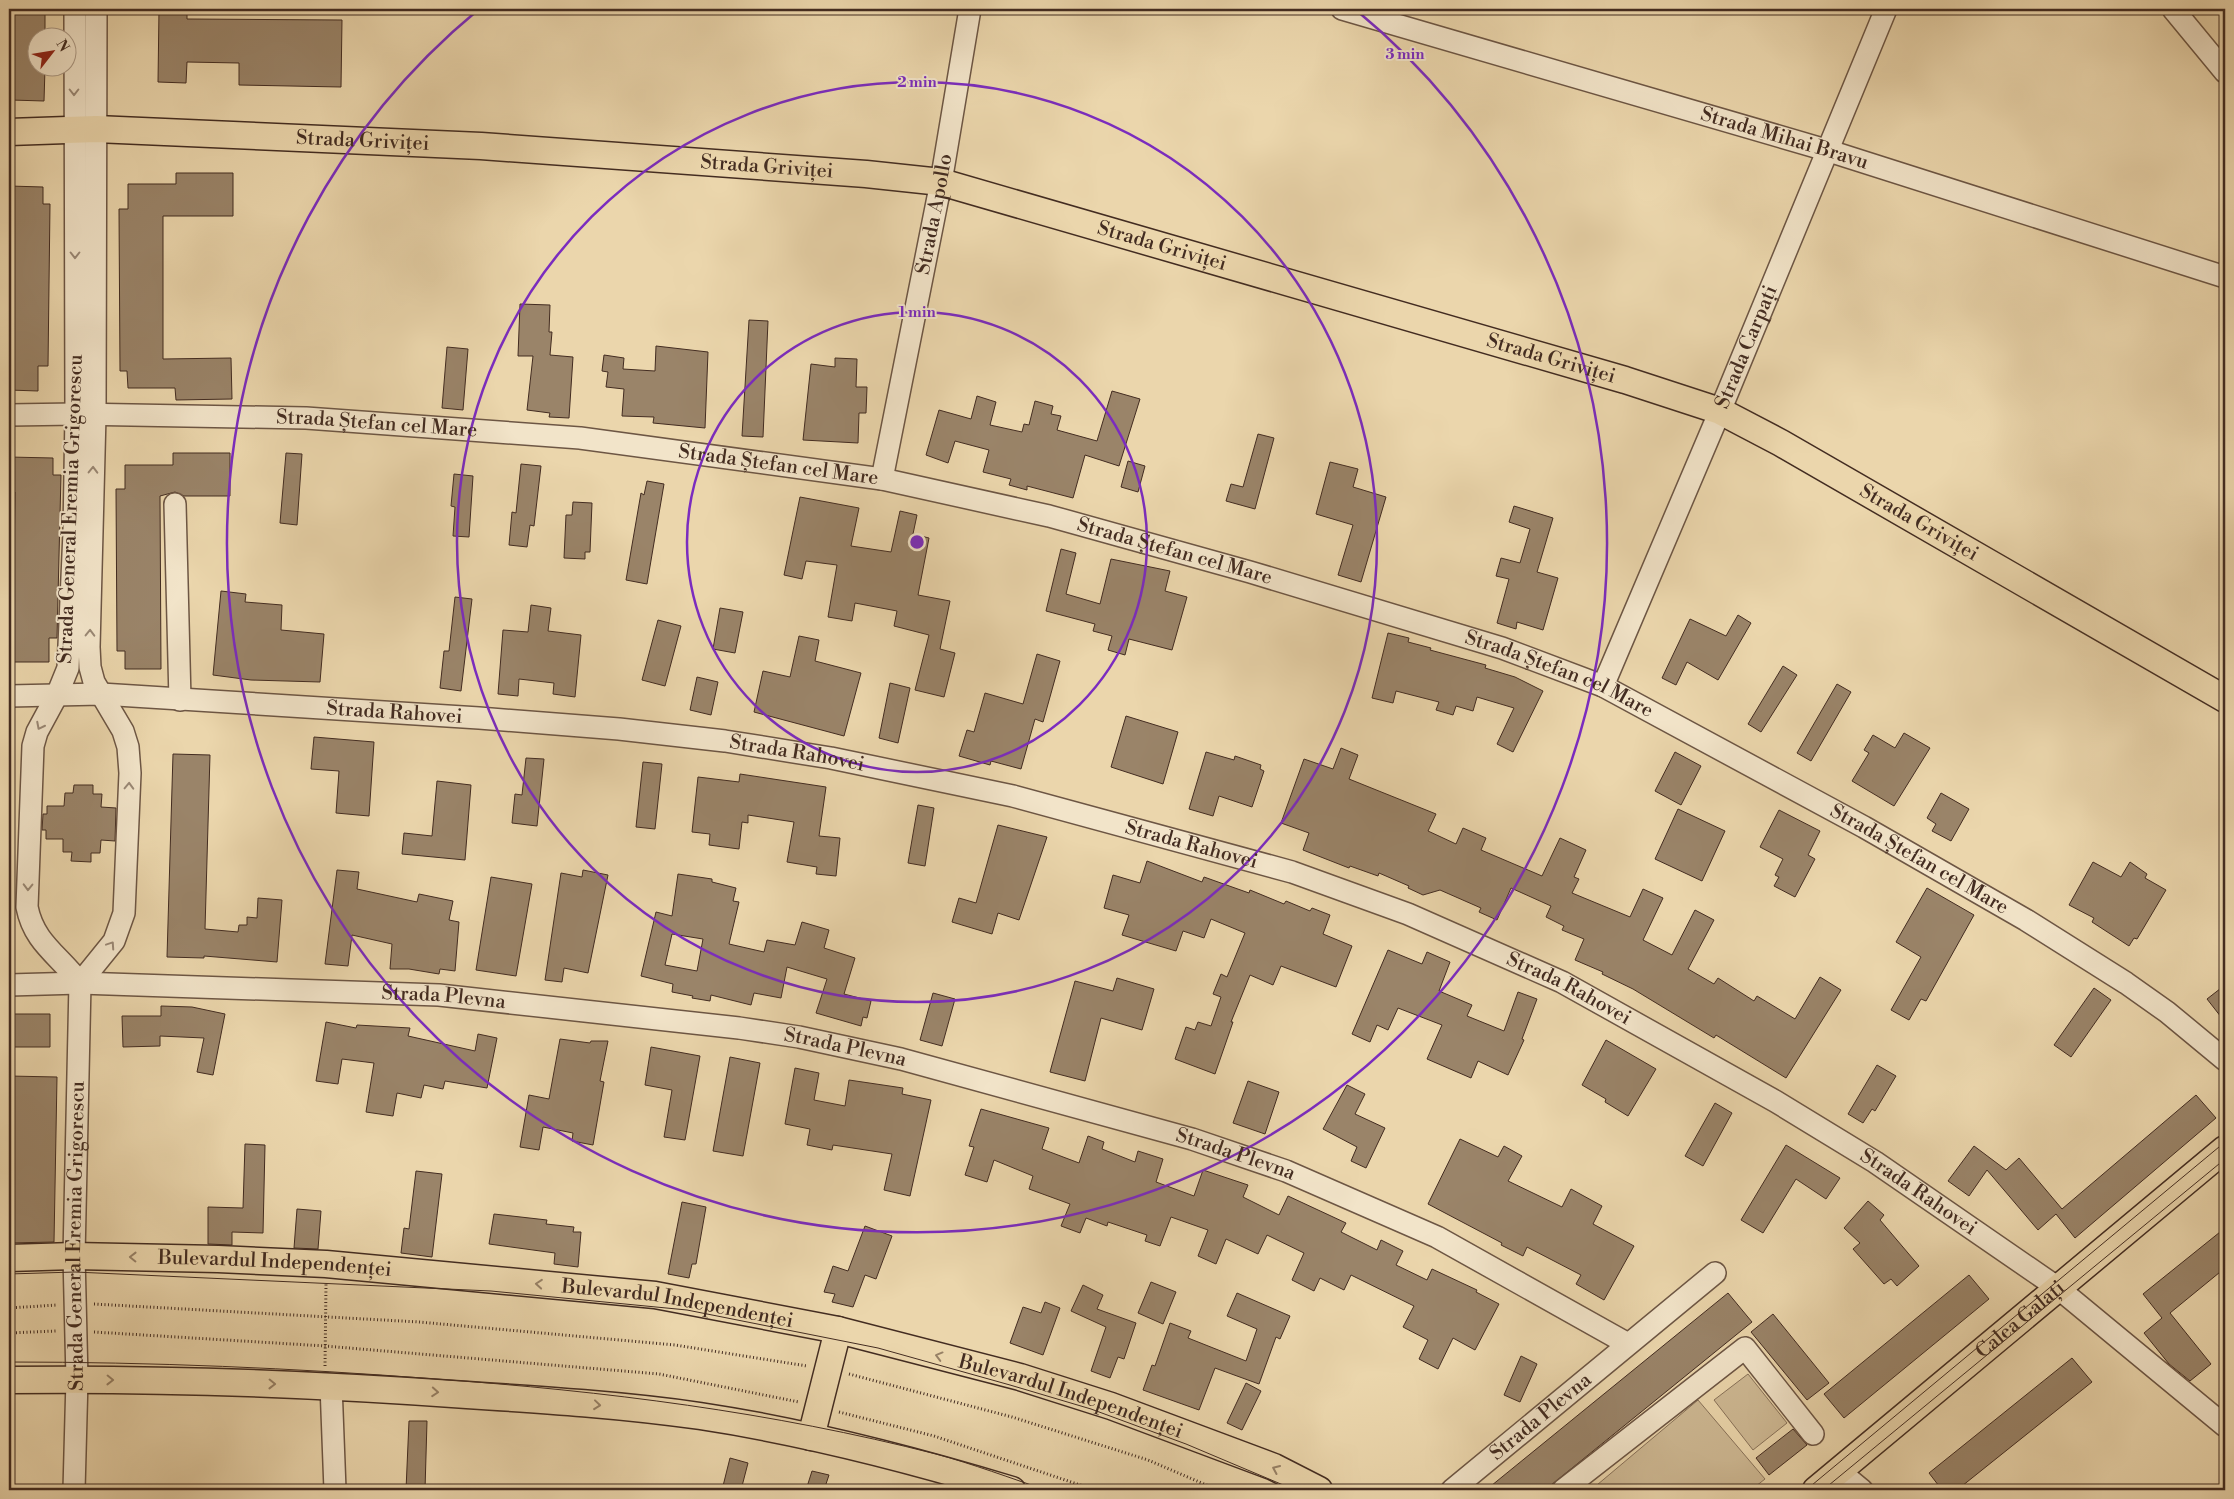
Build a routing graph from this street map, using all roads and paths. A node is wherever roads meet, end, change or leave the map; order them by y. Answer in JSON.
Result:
{"nodes":[{"id":1,"x":76,"y":9,"type":"edge"},
{"id":2,"x":96,"y":9,"type":"edge"},
{"id":3,"x":970,"y":9,"type":"edge"},
{"id":4,"x":1342,"y":9,"type":"edge"},
{"id":5,"x":1886,"y":9,"type":"edge"},
{"id":6,"x":2173,"y":9,"type":"edge"},
{"id":7,"x":2225,"y":72,"type":"edge"},
{"id":8,"x":85,"y":129,"type":"junction"},
{"id":9,"x":9,"y":132,"type":"edge"},
{"id":10,"x":1826,"y":150,"type":"junction"},
{"id":11,"x":941,"y":182,"type":"junction"},
{"id":12,"x":2225,"y":277,"type":"edge"},
{"id":13,"x":1720,"y":412,"type":"junction"},
{"id":14,"x":85,"y":414,"type":"junction"},
{"id":15,"x":9,"y":415,"type":"edge"},
{"id":16,"x":882,"y":479,"type":"junction"},
{"id":17,"x":175,"y":504,"type":"dead end"},
{"id":18,"x":1603,"y":686,"type":"junction"},
{"id":19,"x":101,"y":694,"type":"junction"},
{"id":20,"x":57,"y":695,"type":"junction"},
{"id":21,"x":9,"y":696,"type":"edge"},
{"id":22,"x":2224,"y":696,"type":"edge"},
{"id":23,"x":180,"y":700,"type":"junction"},
{"id":24,"x":80,"y":983,"type":"junction"},
{"id":25,"x":9,"y":985,"type":"edge"},
{"id":26,"x":2225,"y":1060,"type":"edge"},
{"id":27,"x":2225,"y":1148,"type":"edge"},
{"id":28,"x":74,"y":1256,"type":"junction"},
{"id":29,"x":9,"y":1258,"type":"edge"},
{"id":30,"x":326,"y":1264,"type":"junction"},
{"id":31,"x":1715,"y":1273,"type":"dead end"},
{"id":32,"x":2058,"y":1288,"type":"junction"},
{"id":33,"x":75,"y":1303,"type":"junction"},
{"id":34,"x":9,"y":1308,"type":"edge"},
{"id":35,"x":326,"y":1318,"type":"junction"},
{"id":36,"x":838,"y":1330,"type":"junction"},
{"id":37,"x":1628,"y":1344,"type":"junction"},
{"id":38,"x":828,"y":1369,"type":"junction"},
{"id":39,"x":77,"y":1379,"type":"junction"},
{"id":40,"x":9,"y":1380,"type":"edge"},
{"id":41,"x":331,"y":1385,"type":"junction"},
{"id":42,"x":2225,"y":1426,"type":"edge"},
{"id":43,"x":1813,"y":1434,"type":"dead end"},
{"id":44,"x":811,"y":1437,"type":"junction"},
{"id":45,"x":1839,"y":1471,"type":"junction"},
{"id":46,"x":74,"y":1490,"type":"edge"},
{"id":47,"x":335,"y":1490,"type":"edge"},
{"id":48,"x":1012,"y":1490,"type":"edge"},
{"id":49,"x":1218,"y":1490,"type":"edge"},
{"id":50,"x":1319,"y":1490,"type":"edge"},
{"id":51,"x":1452,"y":1490,"type":"edge"},
{"id":52,"x":1563,"y":1490,"type":"edge"},
{"id":53,"x":1816,"y":1490,"type":"edge"},
{"id":54,"x":1862,"y":1490,"type":"edge"}],
"edges":[{"from":1,"to":8,"type":"street","name":"Strada General Eremia Grigorescu","one_way":true},
{"from":2,"to":8,"type":"street","name":"Strada General Eremia Grigorescu"},
{"from":3,"to":11,"type":"street","name":"Strada Apollo"},
{"from":4,"to":10,"type":"street","name":"Strada Mihai Bravu"},
{"from":5,"to":10,"type":"street","name":"Strada Carpați"},
{"from":6,"to":7,"type":"street"},
{"from":8,"to":9,"type":"main road","name":"Strada Griviței"},
{"from":8,"to":11,"type":"main road","name":"Strada Griviței"},
{"from":8,"to":14,"type":"street","name":"Strada General Eremia Grigorescu"},
{"from":10,"to":12,"type":"street","name":"Strada Mihai Bravu"},
{"from":10,"to":13,"type":"street","name":"Strada Carpați"},
{"from":11,"to":13,"type":"main road","name":"Strada Griviței"},
{"from":11,"to":16,"type":"street","name":"Strada Apollo"},
{"from":13,"to":18,"type":"street","name":"Strada Carpați"},
{"from":13,"to":22,"type":"main road","name":"Strada Griviței"},
{"from":14,"to":15,"type":"street","name":"Strada Ștefan cel Mare"},
{"from":14,"to":16,"type":"street","name":"Strada Ștefan cel Mare"},
{"from":19,"to":14,"type":"street","name":"Strada General Eremia Grigorescu","one_way":true},
{"from":14,"to":20,"type":"street","name":"Strada General Eremia Grigorescu"},
{"from":16,"to":18,"type":"street","name":"Strada Ștefan cel Mare"},
{"from":17,"to":23,"type":"street"},
{"from":18,"to":26,"type":"street","name":"Strada Ștefan cel Mare"},
{"from":19,"to":20,"type":"street","name":"Strada Rahovei"},
{"from":19,"to":23,"type":"street","name":"Strada Rahovei"},
{"from":24,"to":19,"type":"street","name":"Strada General Eremia Grigorescu","one_way":true},
{"from":20,"to":21,"type":"street","name":"Strada Rahovei"},
{"from":20,"to":24,"type":"street","name":"Strada General Eremia Grigorescu","one_way":true},
{"from":23,"to":32,"type":"street","name":"Strada Rahovei"},
{"from":24,"to":25,"type":"street","name":"Strada Plevna"},
{"from":24,"to":28,"type":"street","name":"Strada General Eremia Grigorescu"},
{"from":24,"to":37,"type":"street","name":"Strada Plevna"},
{"from":27,"to":32,"type":"main road","name":"Calea Galați"},
{"from":28,"to":29,"type":"main road","name":"Bulevardul Independenței"},
{"from":30,"to":28,"type":"main road","name":"Bulevardul Independenței","one_way":true},
{"from":28,"to":33,"type":"street","name":"Strada General Eremia Grigorescu"},
{"from":30,"to":35,"type":"path"},
{"from":36,"to":30,"type":"main road","name":"Bulevardul Independenței","one_way":true},
{"from":31,"to":37,"type":"street","name":"Strada Plevna"},
{"from":32,"to":42,"type":"street","name":"Strada Rahovei"},
{"from":32,"to":45,"type":"main road","name":"Calea Galați"},
{"from":33,"to":34,"type":"path"},
{"from":33,"to":35,"type":"path"},
{"from":33,"to":39,"type":"street","name":"Strada General Eremia Grigorescu"},
{"from":35,"to":38,"type":"path"},
{"from":35,"to":41,"type":"path"},
{"from":36,"to":38,"type":"main road"},
{"from":50,"to":36,"type":"main road","name":"Bulevardul Independenței","one_way":true},
{"from":37,"to":51,"type":"street","name":"Strada Plevna"},
{"from":38,"to":44,"type":"main road"},
{"from":38,"to":49,"type":"path"},
{"from":39,"to":40,"type":"main road"},
{"from":39,"to":41,"type":"main road","one_way":true},
{"from":39,"to":46,"type":"street","name":"Strada General Eremia Grigorescu"},
{"from":41,"to":44,"type":"main road","one_way":true},
{"from":41,"to":47,"type":"street"},
{"from":43,"to":52,"type":"street"},
{"from":44,"to":48,"type":"main road"},
{"from":45,"to":53,"type":"main road","name":"Calea Galați"},
{"from":45,"to":54,"type":"street"}]}
